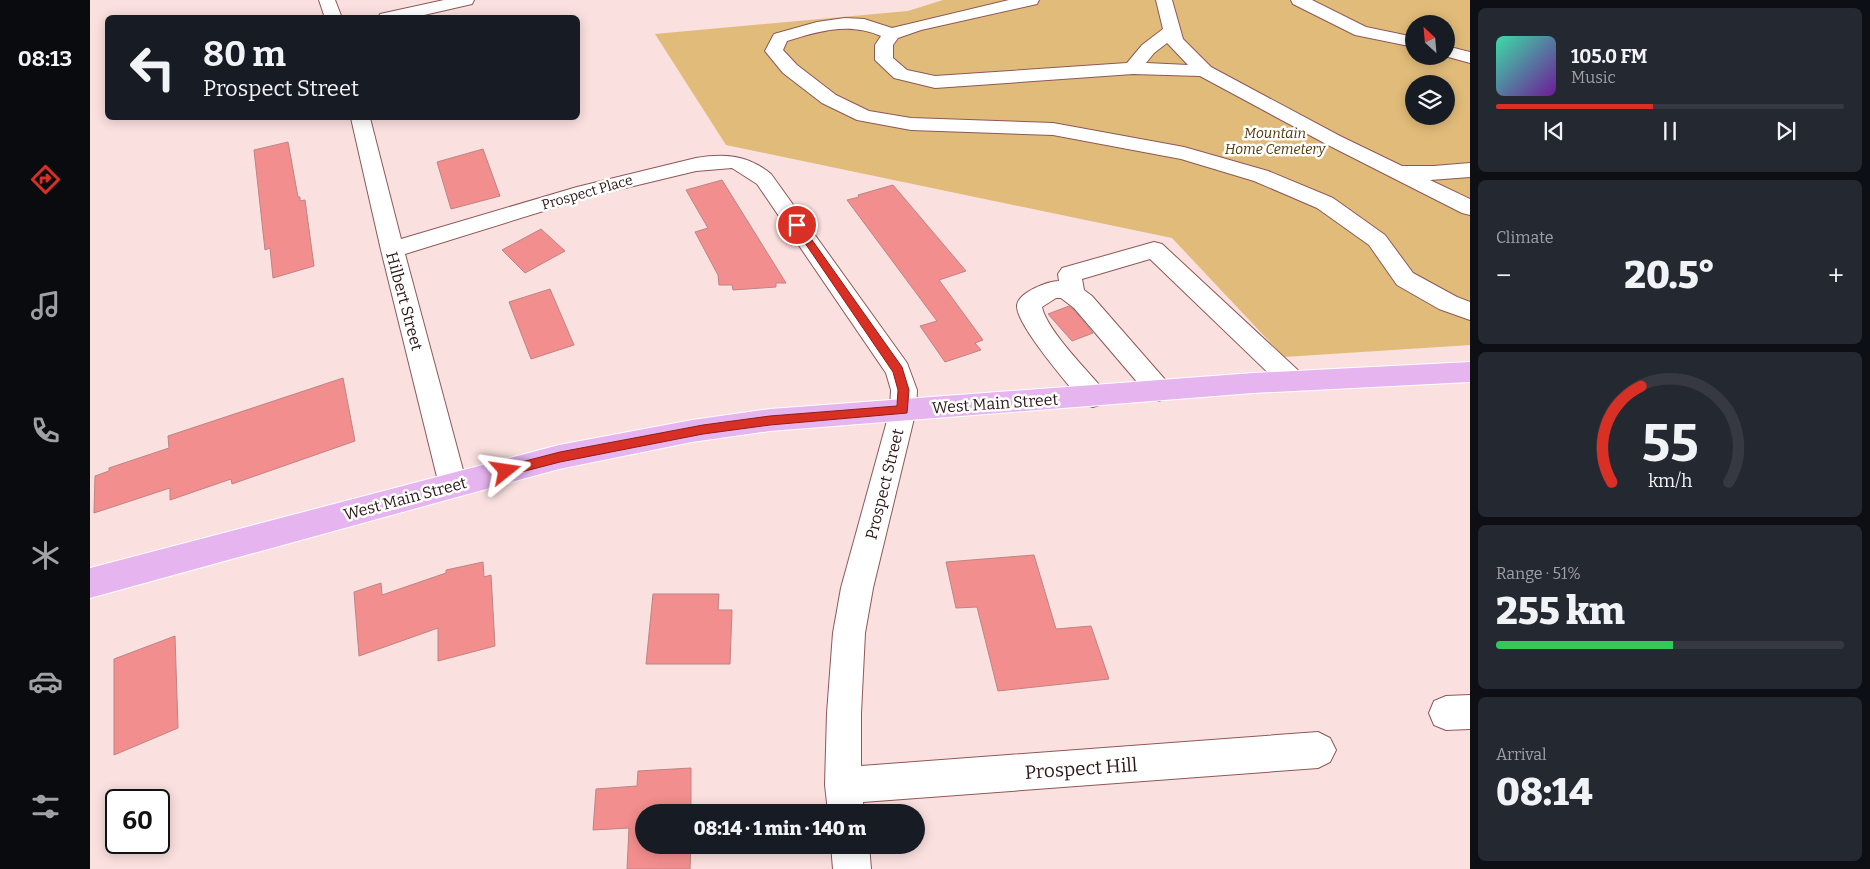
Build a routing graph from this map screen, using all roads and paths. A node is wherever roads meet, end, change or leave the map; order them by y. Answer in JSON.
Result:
{"nodes":[{"id":1,"x":327,"y":0,"type":"edge"},
{"id":2,"x":466,"y":0,"type":"edge"},
{"id":3,"x":1031,"y":0,"type":"edge"},
{"id":4,"x":1164,"y":0,"type":"edge"},
{"id":5,"x":1299,"y":0,"type":"edge"},
{"id":6,"x":333,"y":15,"type":"edge"},
{"id":7,"x":399,"y":15,"type":"edge"},
{"id":8,"x":1172,"y":31,"type":"junction"},
{"id":9,"x":892,"y":34,"type":"junction"},
{"id":10,"x":1405,"y":40,"type":"edge"},
{"id":11,"x":1455,"y":53,"type":"edge"},
{"id":12,"x":1470,"y":58,"type":"edge"},
{"id":13,"x":1133,"y":68,"type":"junction"},
{"id":14,"x":1204,"y":71,"type":"junction"},
{"id":15,"x":360,"y":120,"type":"edge"},
{"id":16,"x":1396,"y":172,"type":"junction"},
{"id":17,"x":1469,"y":175,"type":"edge"},
{"id":18,"x":774,"y":193,"type":"joint"},
{"id":19,"x":1470,"y":208,"type":"edge"},
{"id":20,"x":392,"y":250,"type":"junction"},
{"id":21,"x":1072,"y":292,"type":"junction"},
{"id":22,"x":1470,"y":311,"type":"edge"},
{"id":23,"x":1470,"y":372,"type":"edge"},
{"id":24,"x":1293,"y":381,"type":"junction"},
{"id":25,"x":1159,"y":390,"type":"junction"},
{"id":26,"x":1093,"y":396,"type":"junction"},
{"id":27,"x":903,"y":410,"type":"junction"},
{"id":28,"x":453,"y":485,"type":"junction"},
{"id":29,"x":90,"y":583,"type":"edge"},
{"id":30,"x":1318,"y":750,"type":"dead end"},
{"id":31,"x":845,"y":799,"type":"edge"},
{"id":32,"x":851,"y":854,"type":"edge"},
{"id":33,"x":852,"y":869,"type":"edge"}],
"edges":[{"from":1,"to":6,"type":"street"},
{"from":2,"to":7,"type":"street"},
{"from":3,"to":9,"type":"street"},
{"from":4,"to":8,"type":"street"},
{"from":5,"to":10,"type":"street"},
{"from":8,"to":13,"type":"street"},
{"from":8,"to":14,"type":"street"},
{"from":9,"to":13,"type":"street"},
{"from":9,"to":22,"type":"street"},
{"from":11,"to":12,"type":"street"},
{"from":13,"to":14,"type":"street"},
{"from":14,"to":16,"type":"street"},
{"from":15,"to":20,"type":"street","name":"Hilbert Street"},
{"from":16,"to":17,"type":"street"},
{"from":16,"to":19,"type":"street"},
{"from":18,"to":20,"type":"street","name":"Prospect Place"},
{"from":18,"to":27,"type":"street","name":"Prospect Street"},
{"from":20,"to":28,"type":"street","name":"Hilbert Street"},
{"from":21,"to":24,"type":"street"},
{"from":21,"to":25,"type":"street"},
{"from":21,"to":26,"type":"street"},
{"from":23,"to":24,"type":"main road","name":"West Main Street"},
{"from":24,"to":25,"type":"main road","name":"West Main Street"},
{"from":25,"to":26,"type":"main road","name":"West Main Street"},
{"from":26,"to":27,"type":"main road","name":"West Main Street"},
{"from":27,"to":28,"type":"main road","name":"West Main Street"},
{"from":27,"to":31,"type":"street","name":"Prospect Street"},
{"from":28,"to":29,"type":"main road","name":"West Main Street"},
{"from":30,"to":31,"type":"street","name":"Prospect Hill"},
{"from":32,"to":33,"type":"street"}]}
